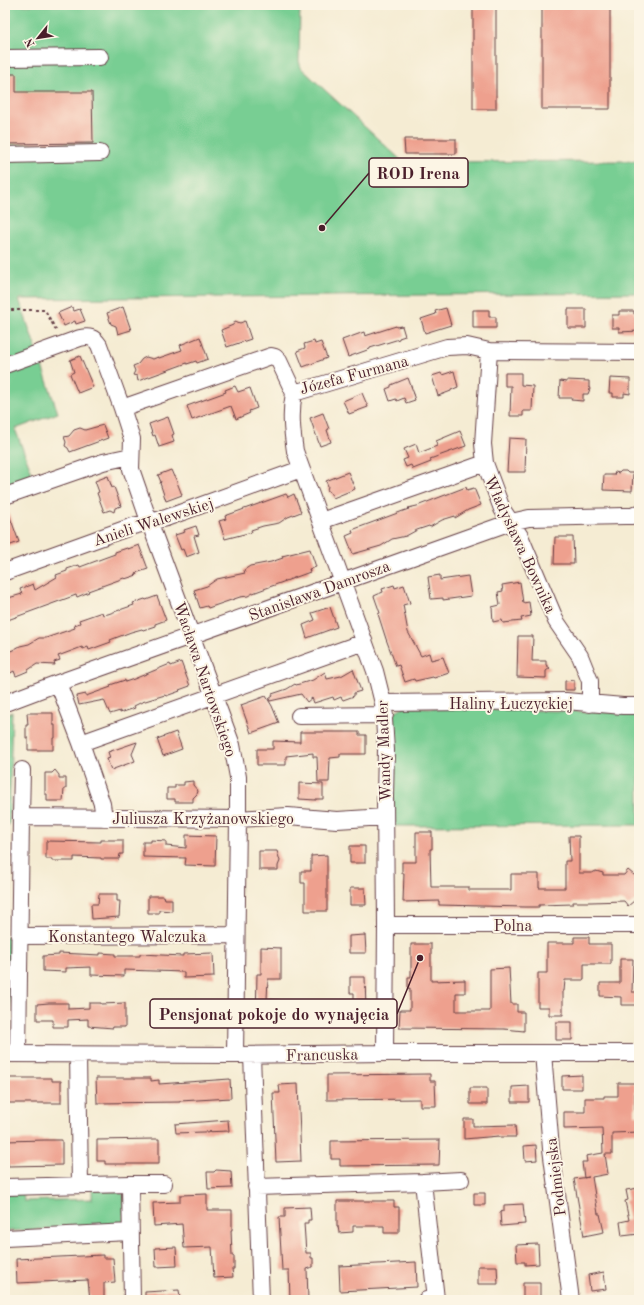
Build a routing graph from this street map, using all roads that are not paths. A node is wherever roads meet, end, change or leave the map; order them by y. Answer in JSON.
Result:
{"nodes":[{"id":1,"x":100,"y":57,"type":"dead end"},
{"id":2,"x":5,"y":58,"type":"edge"},
{"id":3,"x":100,"y":153,"type":"dead end"},
{"id":4,"x":5,"y":155,"type":"edge"},
{"id":5,"x":489,"y":351,"type":"junction"},
{"id":6,"x":639,"y":352,"type":"edge"},
{"id":7,"x":5,"y":365,"type":"edge"},
{"id":8,"x":294,"y":393,"type":"junction"},
{"id":9,"x":122,"y":408,"type":"junction"},
{"id":10,"x":131,"y":456,"type":"junction"},
{"id":11,"x":485,"y":464,"type":"junction"},
{"id":12,"x":301,"y":469,"type":"junction"},
{"id":13,"x":5,"y":496,"type":"edge"},
{"id":14,"x":639,"y":513,"type":"edge"},
{"id":15,"x":320,"y":521,"type":"junction"},
{"id":16,"x":149,"y":522,"type":"junction"},
{"id":17,"x":511,"y":522,"type":"junction"},
{"id":18,"x":5,"y":572,"type":"edge"},
{"id":19,"x":343,"y":582,"type":"junction"},
{"id":20,"x":191,"y":636,"type":"junction"},
{"id":21,"x":364,"y":642,"type":"junction"},
{"id":22,"x":58,"y":683,"type":"junction"},
{"id":23,"x":214,"y":695,"type":"junction"},
{"id":24,"x":5,"y":703,"type":"edge"},
{"id":25,"x":590,"y":704,"type":"junction"},
{"id":26,"x":639,"y":706,"type":"edge"},
{"id":27,"x":384,"y":709,"type":"junction"},
{"id":28,"x":299,"y":716,"type":"dead end"},
{"id":29,"x":81,"y":743,"type":"junction"},
{"id":30,"x":22,"y":770,"type":"dead end"},
{"id":31,"x":21,"y":817,"type":"junction"},
{"id":32,"x":385,"y":817,"type":"junction"},
{"id":33,"x":104,"y":818,"type":"junction"},
{"id":34,"x":238,"y":819,"type":"junction"},
{"id":35,"x":386,"y":925,"type":"junction"},
{"id":36,"x":639,"y":925,"type":"edge"},
{"id":37,"x":19,"y":936,"type":"junction"},
{"id":38,"x":236,"y":936,"type":"junction"},
{"id":39,"x":385,"y":1053,"type":"junction"},
{"id":40,"x":543,"y":1053,"type":"junction"},
{"id":41,"x":639,"y":1053,"type":"edge"},
{"id":42,"x":12,"y":1054,"type":"edge"},
{"id":43,"x":78,"y":1055,"type":"junction"},
{"id":44,"x":235,"y":1055,"type":"junction"},
{"id":45,"x":252,"y":1055,"type":"junction"},
{"id":46,"x":461,"y":1180,"type":"dead end"},
{"id":47,"x":423,"y":1182,"type":"junction"},
{"id":48,"x":130,"y":1184,"type":"junction"},
{"id":49,"x":164,"y":1184,"type":"dead end"},
{"id":50,"x":80,"y":1185,"type":"junction"},
{"id":51,"x":5,"y":1186,"type":"edge"},
{"id":52,"x":256,"y":1187,"type":"junction"},
{"id":53,"x":130,"y":1232,"type":"junction"},
{"id":54,"x":5,"y":1238,"type":"edge"},
{"id":55,"x":132,"y":1300,"type":"edge"},
{"id":56,"x":261,"y":1300,"type":"edge"},
{"id":57,"x":426,"y":1300,"type":"edge"},
{"id":58,"x":571,"y":1300,"type":"edge"}],
"edges":[{"from":1,"to":2,"type":"street"},
{"from":3,"to":4,"type":"street"},
{"from":5,"to":6,"type":"street","name":"Józefa Furmana"},
{"from":5,"to":8,"type":"street","name":"Józefa Furmana"},
{"from":5,"to":11,"type":"street","name":"Władysława Bownika"},
{"from":7,"to":9,"type":"street"},
{"from":8,"to":9,"type":"street","name":"Józefa Furmana"},
{"from":8,"to":12,"type":"street","name":"Wandy Madler"},
{"from":9,"to":10,"type":"street","name":"Wacława Nartowskiego"},
{"from":10,"to":13,"type":"street"},
{"from":10,"to":16,"type":"street","name":"Wacława Nartowskiego"},
{"from":11,"to":15,"type":"street"},
{"from":11,"to":17,"type":"street","name":"Władysława Bownika"},
{"from":12,"to":15,"type":"street","name":"Wandy Madler"},
{"from":12,"to":16,"type":"street","name":"Anieli Walewskiej"},
{"from":14,"to":17,"type":"street","name":"Stanisława Damrosza"},
{"from":15,"to":19,"type":"street","name":"Wandy Madler"},
{"from":16,"to":18,"type":"street","name":"Anieli Walewskiej"},
{"from":16,"to":20,"type":"street","name":"Wacława Nartowskiego"},
{"from":17,"to":19,"type":"street","name":"Stanisława Damrosza"},
{"from":17,"to":25,"type":"street","name":"Władysława Bownika"},
{"from":19,"to":20,"type":"street","name":"Stanisława Damrosza"},
{"from":19,"to":21,"type":"street","name":"Wandy Madler"},
{"from":20,"to":22,"type":"street","name":"Stanisława Damrosza"},
{"from":20,"to":23,"type":"street","name":"Wacława Nartowskiego"},
{"from":21,"to":23,"type":"street"},
{"from":21,"to":27,"type":"street","name":"Wandy Madler"},
{"from":22,"to":24,"type":"street","name":"Stanisława Damrosza"},
{"from":22,"to":29,"type":"street"},
{"from":23,"to":29,"type":"street"},
{"from":23,"to":34,"type":"street","name":"Wacława Nartowskiego"},
{"from":25,"to":26,"type":"street","name":"Haliny Łuczyckiej"},
{"from":25,"to":27,"type":"street","name":"Haliny Łuczyckiej"},
{"from":27,"to":28,"type":"street","name":"Haliny Łuczyckiej"},
{"from":27,"to":32,"type":"street","name":"Wandy Madler"},
{"from":29,"to":33,"type":"street"},
{"from":30,"to":31,"type":"street"},
{"from":31,"to":33,"type":"street","name":"Juliusza Krzyżanowskiego"},
{"from":31,"to":37,"type":"street"},
{"from":32,"to":34,"type":"street","name":"Juliusza Krzyżanowskiego"},
{"from":32,"to":35,"type":"street","name":"Wandy Madler"},
{"from":33,"to":34,"type":"street","name":"Juliusza Krzyżanowskiego"},
{"from":34,"to":38,"type":"street","name":"Wacława Nartowskiego"},
{"from":35,"to":36,"type":"street","name":"Polna"},
{"from":35,"to":39,"type":"street","name":"Wandy Madler"},
{"from":37,"to":38,"type":"street","name":"Konstantego Walczuka"},
{"from":37,"to":42,"type":"street"},
{"from":38,"to":44,"type":"street","name":"Wacława Nartowskiego"},
{"from":39,"to":40,"type":"street","name":"Francuska"},
{"from":39,"to":45,"type":"street","name":"Francuska"},
{"from":40,"to":41,"type":"street","name":"Francuska"},
{"from":40,"to":58,"type":"street","name":"Podmiejska"},
{"from":42,"to":43,"type":"street","name":"Francuska"},
{"from":43,"to":44,"type":"street","name":"Francuska"},
{"from":43,"to":50,"type":"street"},
{"from":44,"to":45,"type":"street","name":"Francuska"},
{"from":45,"to":52,"type":"street"},
{"from":46,"to":47,"type":"street"},
{"from":47,"to":52,"type":"street"},
{"from":47,"to":57,"type":"street"},
{"from":48,"to":49,"type":"street"},
{"from":48,"to":50,"type":"street"},
{"from":48,"to":53,"type":"street"},
{"from":50,"to":51,"type":"street"},
{"from":52,"to":56,"type":"street"},
{"from":53,"to":54,"type":"street"},
{"from":53,"to":55,"type":"street"}]}
